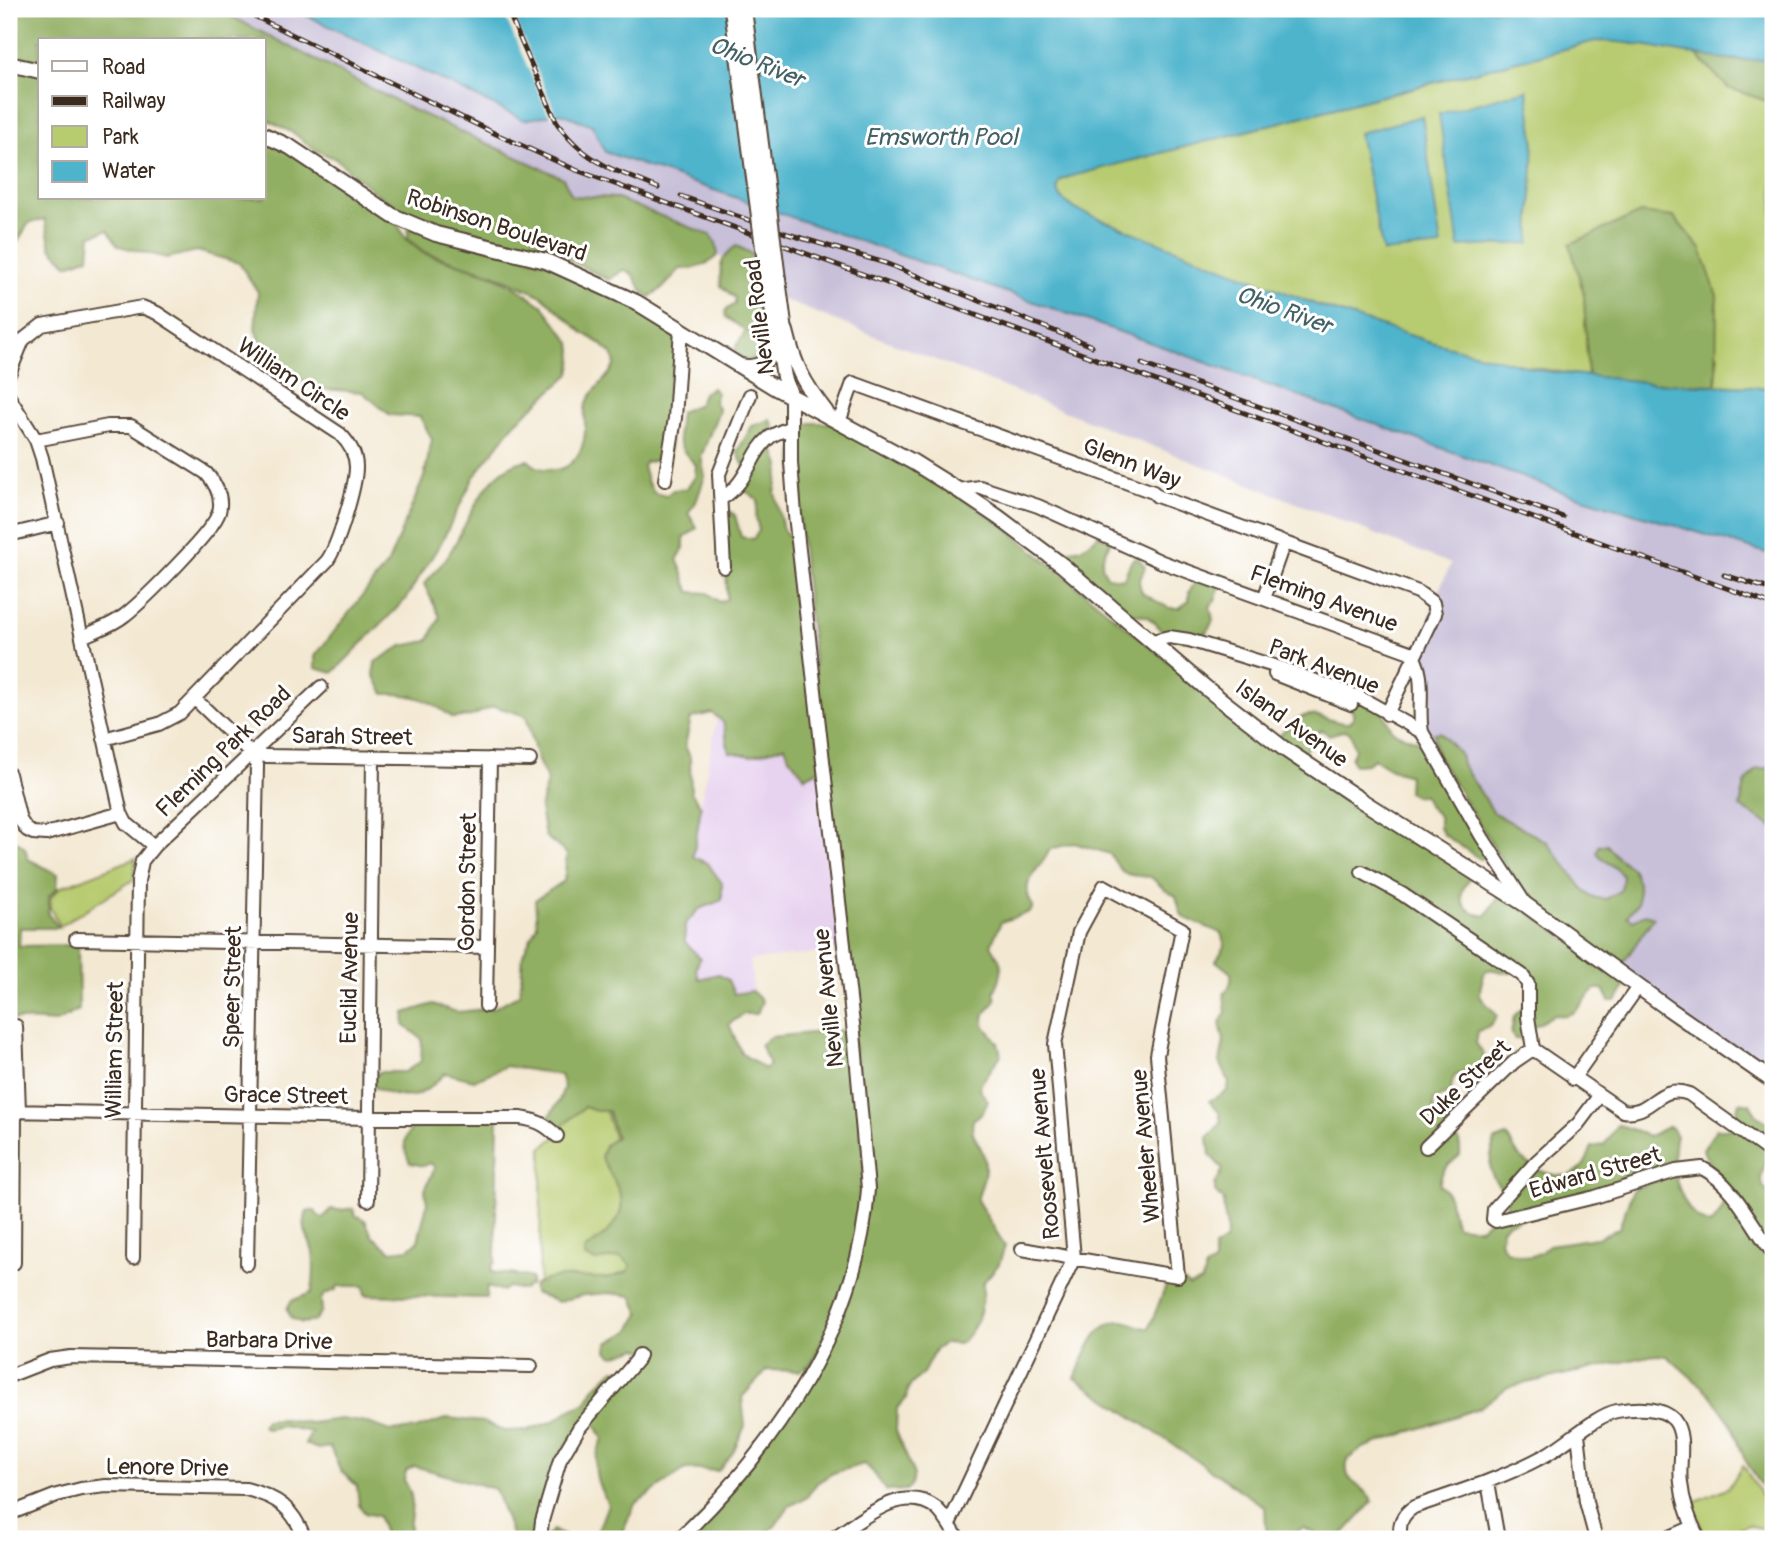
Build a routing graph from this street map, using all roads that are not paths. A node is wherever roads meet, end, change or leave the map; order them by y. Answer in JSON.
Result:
{"nodes":[{"id":1,"x":732,"y":9,"type":"edge"},
{"id":2,"x":744,"y":9,"type":"edge"},
{"id":3,"x":9,"y":64,"type":"edge"},
{"id":4,"x":38,"y":71,"type":"edge"},
{"id":5,"x":266,"y":136,"type":"edge"},
{"id":6,"x":772,"y":278,"type":"junction"},
{"id":7,"x":779,"y":324,"type":"junction"},
{"id":8,"x":681,"y":329,"type":"junction"},
{"id":9,"x":12,"y":356,"type":"edge"},
{"id":10,"x":732,"y":362,"type":"junction"},
{"id":11,"x":9,"y":374,"type":"edge"},
{"id":12,"x":750,"y":395,"type":"dead end"},
{"id":13,"x":9,"y":397,"type":"edge"},
{"id":14,"x":791,"y":397,"type":"junction"},
{"id":15,"x":835,"y":420,"type":"junction"},
{"id":16,"x":791,"y":427,"type":"junction"},
{"id":17,"x":36,"y":440,"type":"junction"},
{"id":18,"x":665,"y":480,"type":"dead end"},
{"id":19,"x":958,"y":490,"type":"junction"},
{"id":20,"x":721,"y":499,"type":"junction"},
{"id":21,"x":58,"y":523,"type":"junction"},
{"id":22,"x":9,"y":535,"type":"edge"},
{"id":23,"x":1284,"y":542,"type":"junction"},
{"id":24,"x":724,"y":567,"type":"dead end"},
{"id":25,"x":1264,"y":599,"type":"junction"},
{"id":26,"x":82,"y":637,"type":"junction"},
{"id":27,"x":1152,"y":641,"type":"junction"},
{"id":28,"x":1413,"y":656,"type":"junction"},
{"id":29,"x":1247,"y":659,"type":"junction"},
{"id":30,"x":321,"y":687,"type":"dead end"},
{"id":31,"x":195,"y":699,"type":"junction"},
{"id":32,"x":1351,"y":704,"type":"dead end"},
{"id":33,"x":1387,"y":714,"type":"junction"},
{"id":34,"x":1422,"y":732,"type":"junction"},
{"id":35,"x":104,"y":739,"type":"junction"},
{"id":36,"x":251,"y":753,"type":"junction"},
{"id":37,"x":373,"y":757,"type":"junction"},
{"id":38,"x":490,"y":760,"type":"junction"},
{"id":39,"x":530,"y":760,"type":"dead end"},
{"id":40,"x":9,"y":774,"type":"edge"},
{"id":41,"x":121,"y":813,"type":"junction"},
{"id":42,"x":153,"y":846,"type":"junction"},
{"id":43,"x":1363,"y":872,"type":"dead end"},
{"id":44,"x":1526,"y":905,"type":"junction"},
{"id":45,"x":1182,"y":929,"type":"joint"},
{"id":46,"x":76,"y":939,"type":"dead end"},
{"id":47,"x":137,"y":940,"type":"junction"},
{"id":48,"x":253,"y":943,"type":"junction"},
{"id":49,"x":371,"y":945,"type":"junction"},
{"id":50,"x":487,"y":947,"type":"junction"},
{"id":51,"x":1638,"y":986,"type":"junction"},
{"id":52,"x":486,"y":1006,"type":"dead end"},
{"id":53,"x":16,"y":1026,"type":"dead end"},
{"id":54,"x":1532,"y":1049,"type":"junction"},
{"id":55,"x":1573,"y":1079,"type":"junction"},
{"id":56,"x":1773,"y":1081,"type":"edge"},
{"id":57,"x":1599,"y":1096,"type":"junction"},
{"id":58,"x":14,"y":1111,"type":"edge"},
{"id":59,"x":135,"y":1113,"type":"junction"},
{"id":60,"x":250,"y":1115,"type":"junction"},
{"id":61,"x":369,"y":1118,"type":"junction"},
{"id":62,"x":557,"y":1136,"type":"dead end"},
{"id":63,"x":1426,"y":1147,"type":"dead end"},
{"id":64,"x":1773,"y":1154,"type":"edge"},
{"id":65,"x":368,"y":1200,"type":"dead end"},
{"id":66,"x":1022,"y":1249,"type":"dead end"},
{"id":67,"x":1773,"y":1253,"type":"edge"},
{"id":68,"x":133,"y":1258,"type":"dead end"},
{"id":69,"x":1074,"y":1258,"type":"junction"},
{"id":70,"x":13,"y":1263,"type":"dead end"},
{"id":71,"x":247,"y":1265,"type":"dead end"},
{"id":72,"x":639,"y":1355,"type":"dead end"},
{"id":73,"x":531,"y":1366,"type":"dead end"},
{"id":74,"x":9,"y":1376,"type":"edge"},
{"id":75,"x":1578,"y":1434,"type":"junction"},
{"id":76,"x":1488,"y":1482,"type":"junction"},
{"id":77,"x":9,"y":1514,"type":"edge"},
{"id":78,"x":949,"y":1524,"type":"junction"},
{"id":79,"x":1693,"y":1527,"type":"junction"},
{"id":80,"x":305,"y":1539,"type":"edge"},
{"id":81,"x":540,"y":1539,"type":"edge"},
{"id":82,"x":679,"y":1539,"type":"edge"},
{"id":83,"x":832,"y":1539,"type":"edge"},
{"id":84,"x":958,"y":1539,"type":"edge"},
{"id":85,"x":1401,"y":1539,"type":"edge"},
{"id":86,"x":1498,"y":1539,"type":"edge"},
{"id":87,"x":1596,"y":1539,"type":"edge"},
{"id":88,"x":1665,"y":1539,"type":"edge"},
{"id":89,"x":1699,"y":1539,"type":"edge"}],
"edges":[{"from":1,"to":6,"type":"main road","name":"Neville Road","bridge":true},
{"from":2,"to":6,"type":"main road","name":"Neville Road","bridge":true},
{"from":3,"to":4,"type":"main road"},
{"from":5,"to":8,"type":"main road","name":"Robinson Boulevard"},
{"from":6,"to":7,"type":"main road","name":"Neville Road"},
{"from":7,"to":10,"type":"main road"},
{"from":7,"to":14,"type":"main road","name":"Neville Road"},
{"from":7,"to":15,"type":"main road"},
{"from":8,"to":10,"type":"main road","name":"Robinson Boulevard"},
{"from":8,"to":18,"type":"street"},
{"from":9,"to":11,"type":"street","name":"William Circle"},
{"from":9,"to":31,"type":"street","name":"William Circle"},
{"from":10,"to":14,"type":"main road","name":"Robinson Boulevard"},
{"from":12,"to":20,"type":"street"},
{"from":13,"to":17,"type":"street"},
{"from":14,"to":15,"type":"main road","name":"Island Avenue"},
{"from":14,"to":16,"type":"street","name":"Neville Avenue"},
{"from":15,"to":19,"type":"main road","name":"Island Avenue"},
{"from":15,"to":23,"type":"street","name":"Glenn Way"},
{"from":16,"to":20,"type":"street"},
{"from":16,"to":82,"type":"street","name":"Neville Avenue"},
{"from":17,"to":21,"type":"street"},
{"from":17,"to":26,"type":"street"},
{"from":19,"to":25,"type":"street","name":"Fleming Avenue"},
{"from":19,"to":27,"type":"main road","name":"Island Avenue"},
{"from":20,"to":24,"type":"street"},
{"from":21,"to":22,"type":"street"},
{"from":21,"to":26,"type":"street"},
{"from":23,"to":25,"type":"street"},
{"from":23,"to":28,"type":"street","name":"Glenn Way"},
{"from":25,"to":28,"type":"street","name":"Fleming Avenue"},
{"from":26,"to":35,"type":"street"},
{"from":27,"to":29,"type":"street","name":"Park Avenue"},
{"from":27,"to":44,"type":"main road","name":"Island Avenue"},
{"from":28,"to":33,"type":"street"},
{"from":28,"to":34,"type":"street","name":"Fleming Avenue"},
{"from":29,"to":32,"type":"street","name":"Park Avenue"},
{"from":29,"to":33,"type":"street","name":"Park Avenue"},
{"from":30,"to":36,"type":"street","name":"Fleming Park Road"},
{"from":31,"to":35,"type":"street","name":"William Circle"},
{"from":31,"to":36,"type":"street"},
{"from":33,"to":34,"type":"street","name":"Park Avenue"},
{"from":34,"to":44,"type":"street","name":"Fleming Avenue"},
{"from":35,"to":41,"type":"street"},
{"from":36,"to":37,"type":"street","name":"Sarah Street"},
{"from":36,"to":42,"type":"street","name":"Fleming Park Road"},
{"from":36,"to":48,"type":"street","name":"Speer Street"},
{"from":37,"to":38,"type":"street","name":"Sarah Street"},
{"from":37,"to":49,"type":"street","name":"Euclid Avenue"},
{"from":38,"to":39,"type":"street","name":"Sarah Street"},
{"from":38,"to":50,"type":"street","name":"Gordon Street"},
{"from":40,"to":41,"type":"street"},
{"from":41,"to":42,"type":"street"},
{"from":42,"to":47,"type":"street","name":"William Street"},
{"from":43,"to":54,"type":"street"},
{"from":44,"to":51,"type":"main road","name":"Island Avenue"},
{"from":45,"to":69,"type":"street","name":"Wheeler Avenue"},
{"from":45,"to":69,"type":"street","name":"Roosevelt Avenue"},
{"from":46,"to":47,"type":"street"},
{"from":47,"to":48,"type":"street"},
{"from":47,"to":59,"type":"street","name":"William Street"},
{"from":48,"to":49,"type":"street"},
{"from":48,"to":60,"type":"street","name":"Speer Street"},
{"from":49,"to":50,"type":"street"},
{"from":49,"to":61,"type":"street","name":"Euclid Avenue"},
{"from":50,"to":52,"type":"street","name":"Gordon Street"},
{"from":51,"to":55,"type":"street"},
{"from":51,"to":56,"type":"main road","name":"Island Avenue"},
{"from":53,"to":58,"type":"street"},
{"from":54,"to":55,"type":"street"},
{"from":54,"to":63,"type":"street","name":"Duke Street"},
{"from":55,"to":57,"type":"street"},
{"from":57,"to":64,"type":"street"},
{"from":57,"to":67,"type":"street","name":"Edward Street"},
{"from":58,"to":59,"type":"street","name":"Grace Street"},
{"from":58,"to":70,"type":"street"},
{"from":59,"to":60,"type":"street","name":"Grace Street"},
{"from":59,"to":68,"type":"street","name":"William Street"},
{"from":60,"to":61,"type":"street","name":"Grace Street"},
{"from":60,"to":71,"type":"street","name":"Speer Street"},
{"from":61,"to":62,"type":"street","name":"Grace Street"},
{"from":61,"to":65,"type":"street","name":"Euclid Avenue"},
{"from":66,"to":69,"type":"street"},
{"from":69,"to":78,"type":"street","name":"Roosevelt Avenue"},
{"from":72,"to":81,"type":"street"},
{"from":73,"to":74,"type":"street","name":"Barbara Drive"},
{"from":75,"to":76,"type":"street"},
{"from":75,"to":79,"type":"street"},
{"from":75,"to":87,"type":"street"},
{"from":76,"to":85,"type":"street"},
{"from":76,"to":86,"type":"street"},
{"from":77,"to":80,"type":"street","name":"Lenore Drive"},
{"from":78,"to":83,"type":"street"},
{"from":78,"to":84,"type":"street"},
{"from":79,"to":88,"type":"street"},
{"from":79,"to":89,"type":"street"}]}
